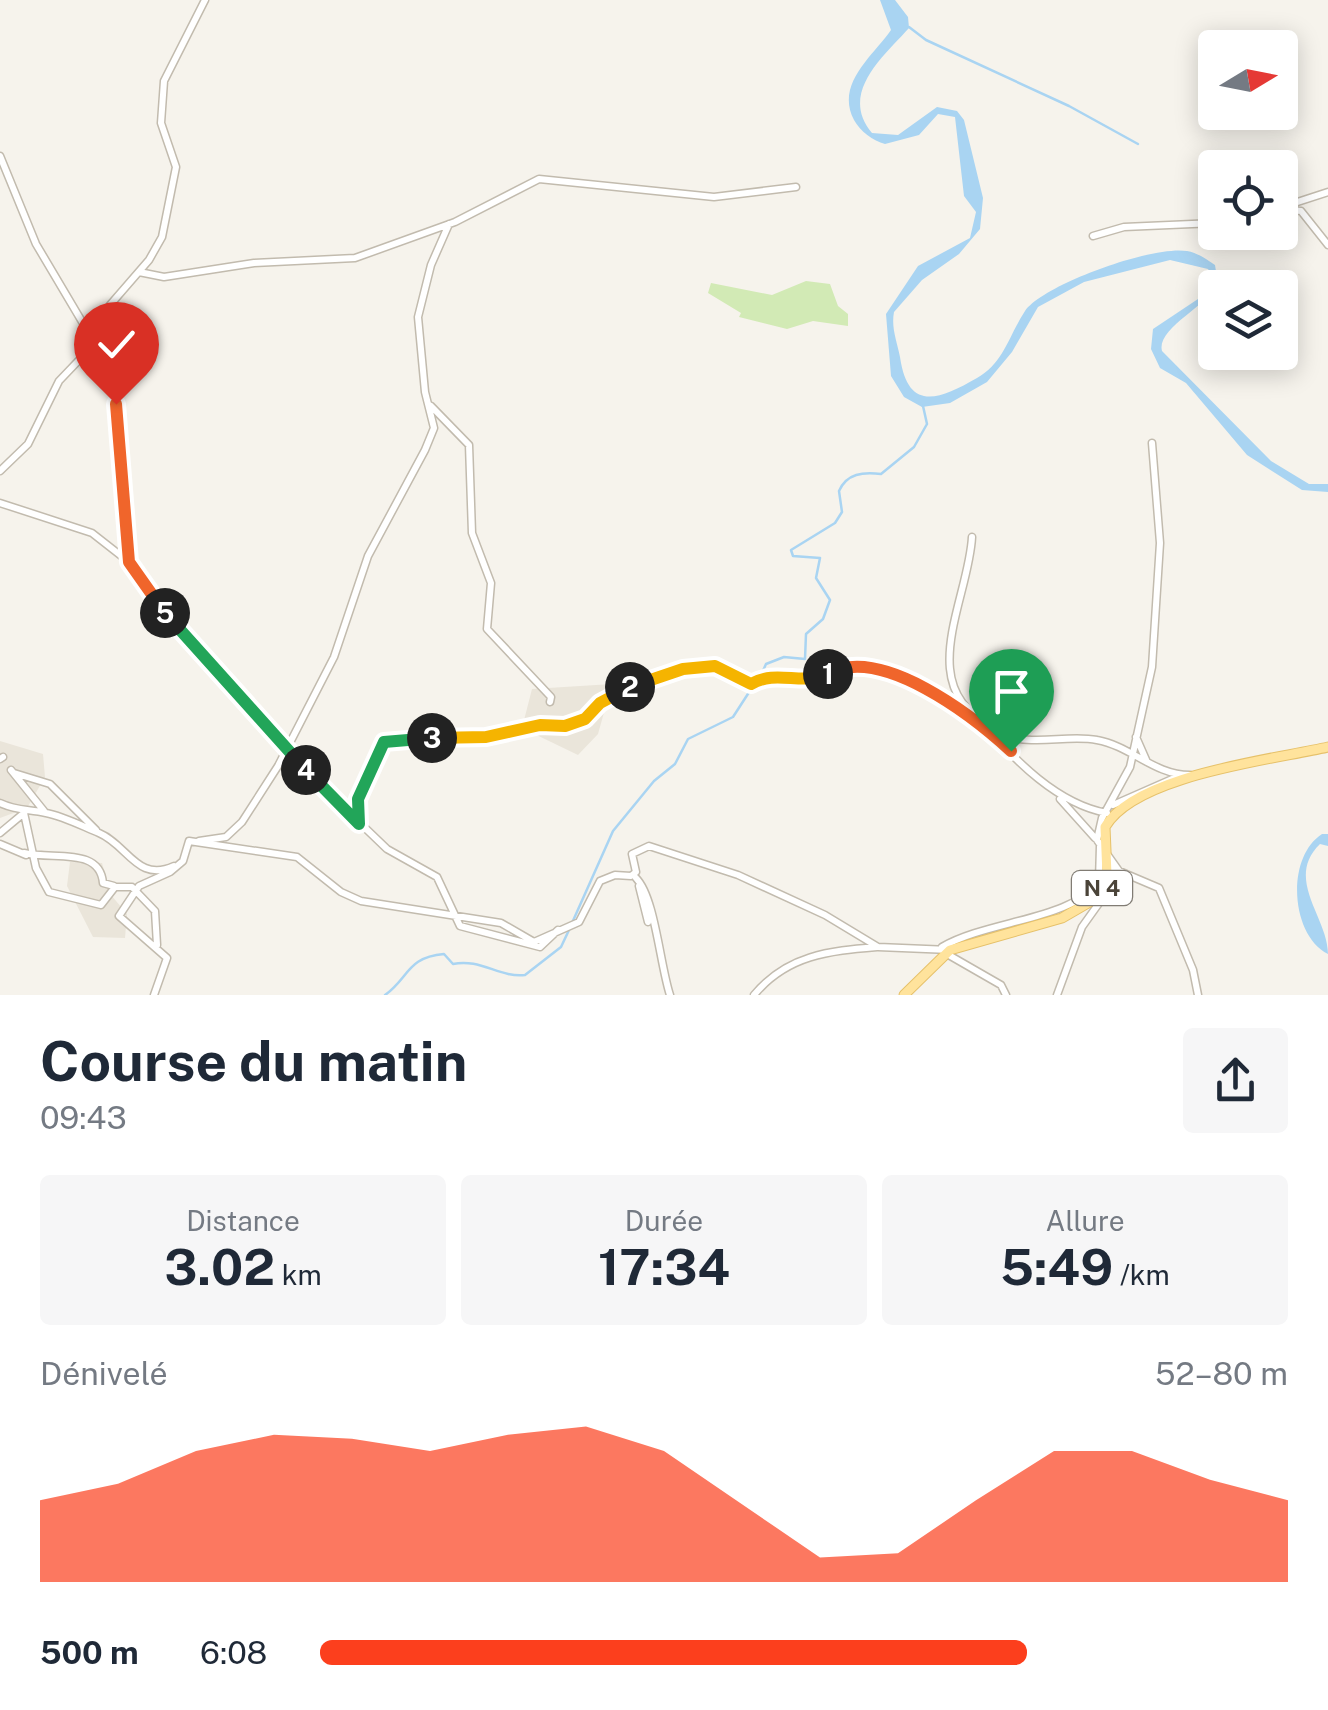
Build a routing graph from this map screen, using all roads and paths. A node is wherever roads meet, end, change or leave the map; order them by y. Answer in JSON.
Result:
{"nodes":[{"id":1,"x":205,"y":0,"type":"edge"},
{"id":2,"x":0,"y":156,"type":"edge"},
{"id":3,"x":796,"y":187,"type":"dead end"},
{"id":4,"x":1328,"y":192,"type":"edge"},
{"id":5,"x":1298,"y":202,"type":"edge"},
{"id":6,"x":1298,"y":211,"type":"edge"},
{"id":7,"x":450,"y":224,"type":"junction"},
{"id":8,"x":1198,"y":225,"type":"edge"},
{"id":9,"x":1093,"y":236,"type":"dead end"},
{"id":10,"x":1328,"y":245,"type":"edge"},
{"id":11,"x":138,"y":272,"type":"junction"},
{"id":12,"x":100,"y":322,"type":"junction"},
{"id":13,"x":91,"y":338,"type":"junction"},
{"id":14,"x":100,"y":353,"type":"junction"},
{"id":15,"x":430,"y":406,"type":"junction"},
{"id":16,"x":1152,"y":443,"type":"dead end"},
{"id":17,"x":0,"y":471,"type":"edge"},
{"id":18,"x":0,"y":503,"type":"edge"},
{"id":19,"x":972,"y":538,"type":"dead end"},
{"id":20,"x":129,"y":562,"type":"junction"},
{"id":21,"x":550,"y":702,"type":"dead end"},
{"id":22,"x":978,"y":720,"type":"junction"},
{"id":23,"x":1136,"y":736,"type":"junction"},
{"id":24,"x":288,"y":746,"type":"junction"},
{"id":25,"x":1328,"y":747,"type":"edge"},
{"id":26,"x":1132,"y":756,"type":"junction"},
{"id":27,"x":1148,"y":763,"type":"junction"},
{"id":28,"x":1180,"y":775,"type":"junction"},
{"id":29,"x":1194,"y":779,"type":"junction"},
{"id":30,"x":1056,"y":794,"type":"junction"},
{"id":31,"x":0,"y":803,"type":"edge"},
{"id":32,"x":1108,"y":810,"type":"junction"},
{"id":33,"x":46,"y":812,"type":"junction"},
{"id":34,"x":24,"y":813,"type":"junction"},
{"id":35,"x":359,"y":824,"type":"junction"},
{"id":36,"x":0,"y":833,"type":"edge"},
{"id":37,"x":100,"y":833,"type":"junction"},
{"id":38,"x":198,"y":841,"type":"junction"},
{"id":39,"x":0,"y":844,"type":"edge"},
{"id":40,"x":1100,"y":846,"type":"junction"},
{"id":41,"x":24,"y":853,"type":"junction"},
{"id":42,"x":34,"y":855,"type":"junction"},
{"id":43,"x":180,"y":863,"type":"junction"},
{"id":44,"x":1114,"y":864,"type":"junction"},
{"id":45,"x":36,"y":868,"type":"junction"},
{"id":46,"x":631,"y":876,"type":"junction"},
{"id":47,"x":115,"y":886,"type":"junction"},
{"id":48,"x":136,"y":890,"type":"junction"},
{"id":49,"x":454,"y":915,"type":"junction"},
{"id":50,"x":559,"y":929,"type":"junction"},
{"id":51,"x":158,"y":946,"type":"junction"},
{"id":52,"x":878,"y":947,"type":"junction"},
{"id":53,"x":945,"y":950,"type":"junction"},
{"id":54,"x":154,"y":995,"type":"edge"},
{"id":55,"x":670,"y":995,"type":"edge"},
{"id":56,"x":754,"y":995,"type":"edge"},
{"id":57,"x":904,"y":995,"type":"edge"},
{"id":58,"x":1006,"y":995,"type":"edge"},
{"id":59,"x":1057,"y":995,"type":"edge"},
{"id":60,"x":1198,"y":995,"type":"edge"}],
"edges":[{"from":1,"to":11,"type":"street"},
{"from":2,"to":13,"type":"street"},
{"from":3,"to":7,"type":"street"},
{"from":4,"to":5,"type":"street"},
{"from":6,"to":10,"type":"street"},
{"from":7,"to":11,"type":"street"},
{"from":7,"to":15,"type":"street"},
{"from":8,"to":9,"type":"street"},
{"from":11,"to":12,"type":"street"},
{"from":12,"to":13,"type":"street"},
{"from":12,"to":14,"type":"street"},
{"from":13,"to":14,"type":"street"},
{"from":13,"to":17,"type":"street"},
{"from":14,"to":20,"type":"street"},
{"from":15,"to":21,"type":"street"},
{"from":15,"to":24,"type":"street"},
{"from":16,"to":23,"type":"street"},
{"from":18,"to":20,"type":"street"},
{"from":19,"to":22,"type":"street"},
{"from":20,"to":24,"type":"street"},
{"from":22,"to":26,"type":"street"},
{"from":22,"to":30,"type":"street"},
{"from":22,"to":35,"type":"street"},
{"from":23,"to":26,"type":"street"},
{"from":23,"to":27,"type":"street"},
{"from":24,"to":35,"type":"street"},
{"from":24,"to":38,"type":"street"},
{"from":25,"to":29,"type":"main road","number":"N 4"},
{"from":26,"to":27,"type":"street"},
{"from":26,"to":32,"type":"street"},
{"from":27,"to":28,"type":"street"},
{"from":28,"to":29,"type":"street"},
{"from":28,"to":32,"type":"street"},
{"from":29,"to":40,"type":"main road","number":"N 4"},
{"from":30,"to":32,"type":"street"},
{"from":30,"to":40,"type":"street"},
{"from":31,"to":34,"type":"street"},
{"from":32,"to":40,"type":"street"},
{"from":33,"to":34,"type":"street"},
{"from":33,"to":37,"type":"street"},
{"from":33,"to":37,"type":"street"},
{"from":34,"to":36,"type":"street"},
{"from":34,"to":42,"type":"street"},
{"from":35,"to":49,"type":"street"},
{"from":37,"to":43,"type":"street"},
{"from":38,"to":43,"type":"street"},
{"from":38,"to":49,"type":"street"},
{"from":39,"to":41,"type":"street"},
{"from":40,"to":44,"type":"street"},
{"from":40,"to":53,"type":"main road","number":"N 4"},
{"from":41,"to":42,"type":"street"},
{"from":41,"to":45,"type":"street"},
{"from":42,"to":45,"type":"street"},
{"from":42,"to":47,"type":"street"},
{"from":43,"to":48,"type":"street"},
{"from":44,"to":59,"type":"street"},
{"from":44,"to":60,"type":"street"},
{"from":45,"to":47,"type":"street"},
{"from":46,"to":50,"type":"street"},
{"from":46,"to":52,"type":"street"},
{"from":46,"to":55,"type":"street"},
{"from":47,"to":48,"type":"street"},
{"from":48,"to":51,"type":"street"},
{"from":48,"to":51,"type":"street"},
{"from":49,"to":50,"type":"street"},
{"from":49,"to":50,"type":"street"},
{"from":51,"to":54,"type":"street"},
{"from":52,"to":53,"type":"street"},
{"from":52,"to":56,"type":"street"},
{"from":53,"to":57,"type":"main road","number":"N 4"},
{"from":53,"to":58,"type":"street"}]}
